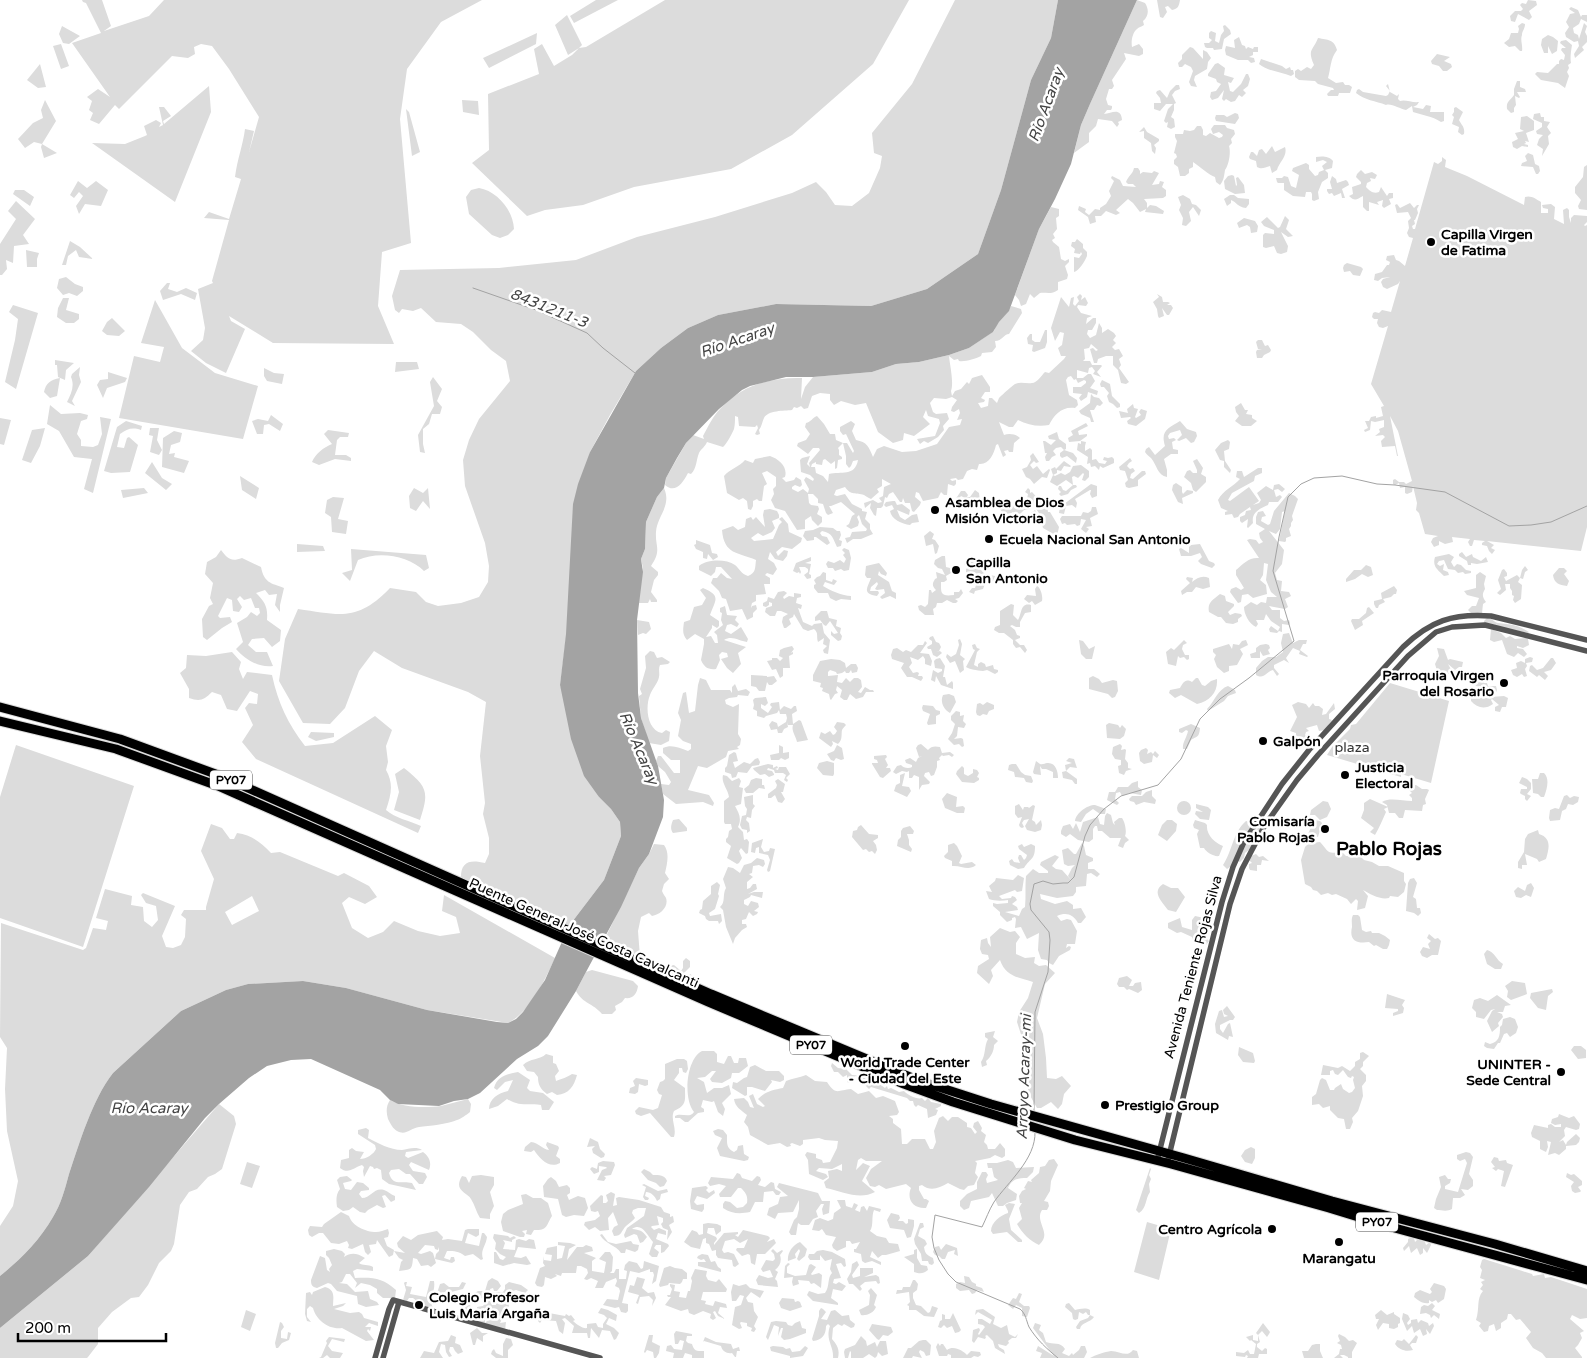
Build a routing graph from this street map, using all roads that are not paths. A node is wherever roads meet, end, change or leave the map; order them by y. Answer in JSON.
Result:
{"nodes":[{"id":1,"x":1587,"y":640,"type":"edge"},
{"id":2,"x":1587,"y":651,"type":"edge"},
{"id":3,"x":1376,"y":676,"type":"junction"},
{"id":4,"x":1384,"y":684,"type":"junction"},
{"id":5,"x":0,"y":707,"type":"edge"},
{"id":6,"x":0,"y":721,"type":"edge"},
{"id":7,"x":451,"y":884,"type":"junction"},
{"id":8,"x":1020,"y":1117,"type":"junction"},
{"id":9,"x":1169,"y":1154,"type":"junction"},
{"id":10,"x":1157,"y":1156,"type":"junction"},
{"id":11,"x":1167,"y":1164,"type":"junction"},
{"id":12,"x":1587,"y":1271,"type":"edge"},
{"id":13,"x":1587,"y":1280,"type":"edge"},
{"id":14,"x":396,"y":1301,"type":"junction"},
{"id":15,"x":375,"y":1358,"type":"edge"},
{"id":16,"x":383,"y":1358,"type":"edge"},
{"id":17,"x":600,"y":1358,"type":"edge"}],
"edges":[{"from":1,"to":3,"type":"street","name":"Avenida Teniente Rojas Silva"},
{"from":2,"to":4,"type":"street","name":"Avenida Teniente Rojas Silva"},
{"from":3,"to":4,"type":"street"},
{"from":3,"to":10,"type":"street","name":"Avenida Teniente Rojas Silva"},
{"from":4,"to":9,"type":"street","name":"Avenida Teniente Rojas Silva"},
{"from":5,"to":7,"type":"highway","number":"PY07"},
{"from":6,"to":7,"type":"highway","number":"PY07"},
{"from":7,"to":8,"type":"highway","name":"Puente General José Costa Cavalcanti","number":"PY07"},
{"from":8,"to":10,"type":"highway","number":"PY07"},
{"from":8,"to":10,"type":"highway","number":"PY07"},
{"from":9,"to":10,"type":"highway","number":"PY07"},
{"from":9,"to":11,"type":"street"},
{"from":9,"to":12,"type":"highway","number":"PY07"},
{"from":10,"to":11,"type":"highway","number":"PY07"},
{"from":11,"to":13,"type":"highway","number":"PY07"},
{"from":14,"to":15,"type":"street"},
{"from":14,"to":16,"type":"street"},
{"from":14,"to":17,"type":"street"}]}
